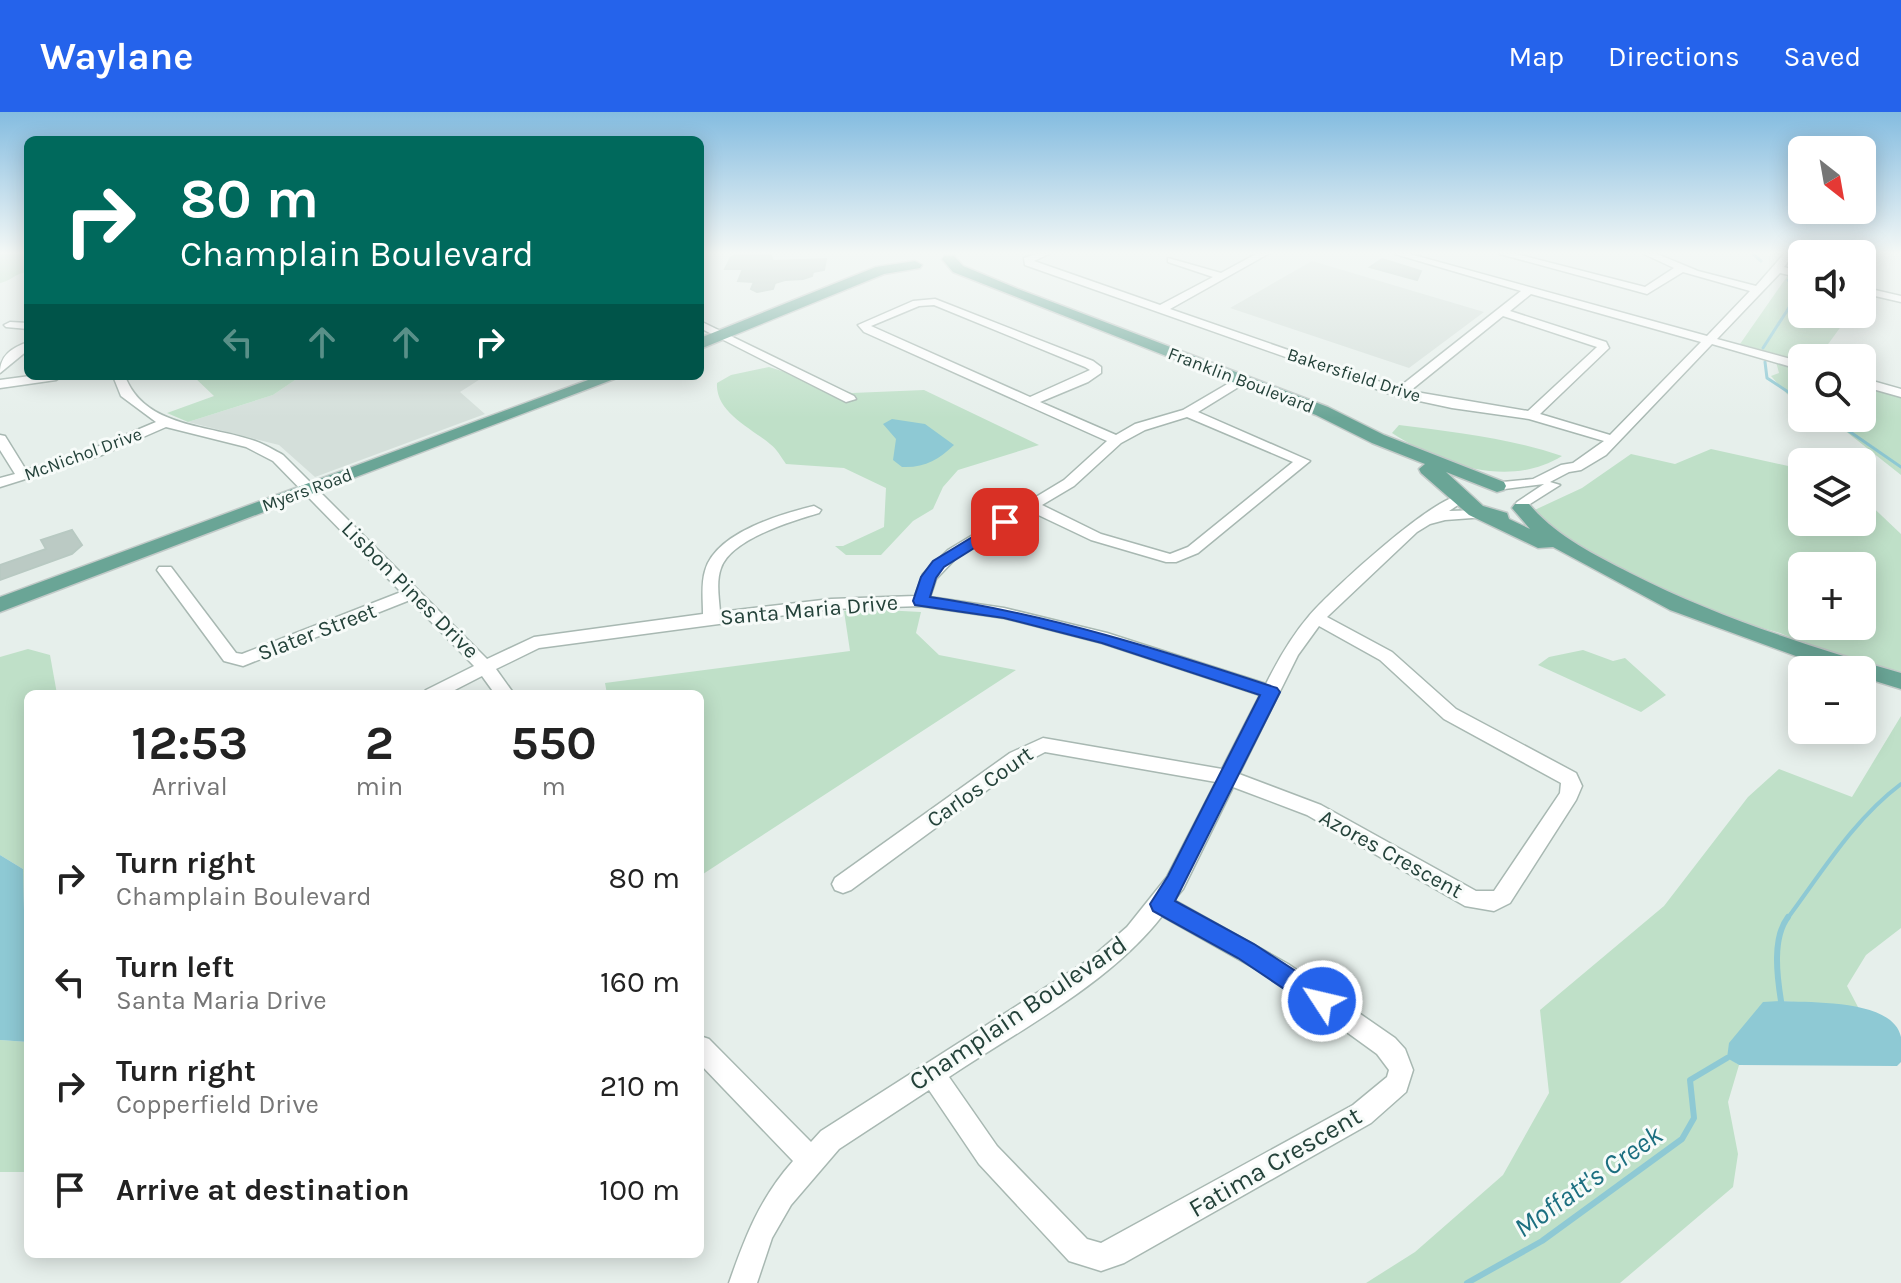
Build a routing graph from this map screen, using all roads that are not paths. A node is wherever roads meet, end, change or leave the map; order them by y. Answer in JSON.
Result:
{"nodes":[{"id":1,"x":787,"y":309,"type":"edge"},
{"id":2,"x":788,"y":309,"type":"edge"},
{"id":3,"x":903,"y":309,"type":"edge"},
{"id":4,"x":952,"y":309,"type":"edge"},
{"id":5,"x":1056,"y":309,"type":"edge"},
{"id":6,"x":1161,"y":309,"type":"edge"},
{"id":7,"x":1506,"y":309,"type":"edge"},
{"id":8,"x":1599,"y":309,"type":"edge"},
{"id":9,"x":1740,"y":309,"type":"edge"},
{"id":10,"x":782,"y":311,"type":"junction"},
{"id":11,"x":1502,"y":312,"type":"junction"},
{"id":12,"x":10,"y":325,"type":"dead end"},
{"id":13,"x":24,"y":326,"type":"edge"},
{"id":14,"x":704,"y":326,"type":"edge"},
{"id":15,"x":722,"y":336,"type":"junction"},
{"id":16,"x":1709,"y":340,"type":"junction"},
{"id":17,"x":704,"y":343,"type":"edge"},
{"id":18,"x":24,"y":348,"type":"edge"},
{"id":19,"x":1788,"y":362,"type":"edge"},
{"id":20,"x":0,"y":369,"type":"edge"},
{"id":21,"x":28,"y":380,"type":"edge"},
{"id":22,"x":120,"y":380,"type":"edge"},
{"id":23,"x":603,"y":380,"type":"edge"},
{"id":24,"x":1241,"y":380,"type":"junction"},
{"id":25,"x":0,"y":384,"type":"edge"},
{"id":26,"x":1876,"y":386,"type":"edge"},
{"id":27,"x":1400,"y":393,"type":"junction"},
{"id":28,"x":1901,"y":393,"type":"edge"},
{"id":29,"x":850,"y":399,"type":"dead end"},
{"id":30,"x":1030,"y":402,"type":"junction"},
{"id":31,"x":1188,"y":413,"type":"junction"},
{"id":32,"x":1531,"y":415,"type":"junction"},
{"id":33,"x":165,"y":423,"type":"junction"},
{"id":34,"x":0,"y":439,"type":"edge"},
{"id":35,"x":1378,"y":439,"type":"junction"},
{"id":36,"x":1116,"y":440,"type":"junction"},
{"id":37,"x":1613,"y":440,"type":"junction"},
{"id":38,"x":1576,"y":467,"type":"junction"},
{"id":39,"x":23,"y":476,"type":"junction"},
{"id":40,"x":0,"y":483,"type":"edge"},
{"id":41,"x":1489,"y":483,"type":"junction"},
{"id":42,"x":310,"y":489,"type":"junction"},
{"id":43,"x":1459,"y":497,"type":"junction"},
{"id":44,"x":1032,"y":506,"type":"junction"},
{"id":45,"x":1522,"y":507,"type":"junction"},
{"id":46,"x":814,"y":510,"type":"dead end"},
{"id":47,"x":1484,"y":514,"type":"junction"},
{"id":48,"x":1412,"y":529,"type":"junction"},
{"id":49,"x":165,"y":570,"type":"dead end"},
{"id":50,"x":414,"y":593,"type":"junction"},
{"id":51,"x":921,"y":601,"type":"junction"},
{"id":52,"x":0,"y":605,"type":"edge"},
{"id":53,"x":712,"y":618,"type":"junction"},
{"id":54,"x":1316,"y":618,"type":"junction"},
{"id":55,"x":1789,"y":656,"type":"edge"},
{"id":56,"x":485,"y":667,"type":"junction"},
{"id":57,"x":1901,"y":681,"type":"edge"},
{"id":58,"x":1876,"y":682,"type":"edge"},
{"id":59,"x":1901,"y":689,"type":"edge"},
{"id":60,"x":440,"y":690,"type":"edge"},
{"id":61,"x":502,"y":690,"type":"edge"},
{"id":62,"x":1271,"y":692,"type":"junction"},
{"id":63,"x":1227,"y":777,"type":"junction"},
{"id":64,"x":843,"y":884,"type":"dead end"},
{"id":65,"x":1161,"y":904,"type":"junction"},
{"id":66,"x":704,"y":1051,"type":"edge"},
{"id":67,"x":931,"y":1072,"type":"junction"},
{"id":68,"x":810,"y":1160,"type":"junction"},
{"id":69,"x":743,"y":1283,"type":"edge"}],
"edges":[{"from":1,"to":10,"type":"main road"},
{"from":2,"to":10,"type":"main road"},
{"from":3,"to":30,"type":"street"},
{"from":4,"to":30,"type":"street"},
{"from":5,"to":24,"type":"main road","name":"Franklin Boulevard"},
{"from":6,"to":27,"type":"street","name":"Bakersfield Drive"},
{"from":7,"to":11,"type":"street"},
{"from":8,"to":16,"type":"street"},
{"from":9,"to":16,"type":"street"},
{"from":10,"to":15,"type":"main road"},
{"from":11,"to":27,"type":"street"},
{"from":11,"to":32,"type":"street"},
{"from":12,"to":13,"type":"street"},
{"from":14,"to":15,"type":"street"},
{"from":15,"to":17,"type":"main road"},
{"from":15,"to":29,"type":"street"},
{"from":16,"to":19,"type":"street"},
{"from":16,"to":37,"type":"street"},
{"from":18,"to":20,"type":"street"},
{"from":21,"to":25,"type":"street"},
{"from":22,"to":33,"type":"street"},
{"from":23,"to":42,"type":"main road","name":"Myers Road"},
{"from":24,"to":31,"type":"street"},
{"from":24,"to":35,"type":"main road","name":"Franklin Boulevard"},
{"from":26,"to":28,"type":"street"},
{"from":27,"to":32,"type":"street","name":"Bakersfield Drive"},
{"from":30,"to":36,"type":"street"},
{"from":31,"to":36,"type":"street"},
{"from":31,"to":44,"type":"street"},
{"from":32,"to":37,"type":"street","name":"Bakersfield Drive"},
{"from":33,"to":39,"type":"street","name":"McNichol Drive"},
{"from":33,"to":42,"type":"street","name":"Lisbon Pines Drive"},
{"from":34,"to":39,"type":"street"},
{"from":35,"to":41,"type":"main road","name":"Franklin Boulevard"},
{"from":35,"to":43,"type":"main road","name":"Franklin Boulevard"},
{"from":36,"to":44,"type":"street"},
{"from":37,"to":38,"type":"street"},
{"from":38,"to":41,"type":"street"},
{"from":38,"to":45,"type":"street"},
{"from":39,"to":40,"type":"street","name":"McNichol Drive"},
{"from":41,"to":43,"type":"main road"},
{"from":41,"to":45,"type":"main road","name":"Franklin Boulevard"},
{"from":42,"to":50,"type":"street","name":"Lisbon Pines Drive"},
{"from":42,"to":52,"type":"main road","name":"Myers Road"},
{"from":43,"to":47,"type":"main road","name":"Franklin Boulevard"},
{"from":43,"to":48,"type":"street","name":"Champlain Boulevard"},
{"from":44,"to":51,"type":"street"},
{"from":45,"to":47,"type":"main road"},
{"from":45,"to":57,"type":"main road"},
{"from":46,"to":53,"type":"street"},
{"from":47,"to":48,"type":"street","name":"Champlain Boulevard"},
{"from":47,"to":55,"type":"main road"},
{"from":48,"to":54,"type":"street","name":"Champlain Boulevard"},
{"from":49,"to":50,"type":"street","name":"Slater Street"},
{"from":50,"to":56,"type":"street","name":"Lisbon Pines Drive"},
{"from":51,"to":53,"type":"street","name":"Santa Maria Drive"},
{"from":51,"to":62,"type":"street","name":"Santa Maria Drive"},
{"from":53,"to":56,"type":"street","name":"Santa Maria Drive"},
{"from":54,"to":62,"type":"street","name":"Champlain Boulevard"},
{"from":54,"to":63,"type":"street","name":"Azores Crescent"},
{"from":56,"to":60,"type":"street","name":"Santa Maria Drive"},
{"from":56,"to":61,"type":"street","name":"Lisbon Pines Drive"},
{"from":58,"to":59,"type":"main road"},
{"from":62,"to":63,"type":"street","name":"Champlain Boulevard"},
{"from":63,"to":64,"type":"street","name":"Carlos Court"},
{"from":63,"to":65,"type":"street","name":"Champlain Boulevard"},
{"from":65,"to":67,"type":"street","name":"Champlain Boulevard"},
{"from":65,"to":67,"type":"street","name":"Fatima Crescent"},
{"from":66,"to":68,"type":"street"},
{"from":67,"to":68,"type":"street","name":"Champlain Boulevard"},
{"from":68,"to":69,"type":"street","name":"Champlain Boulevard"}]}
